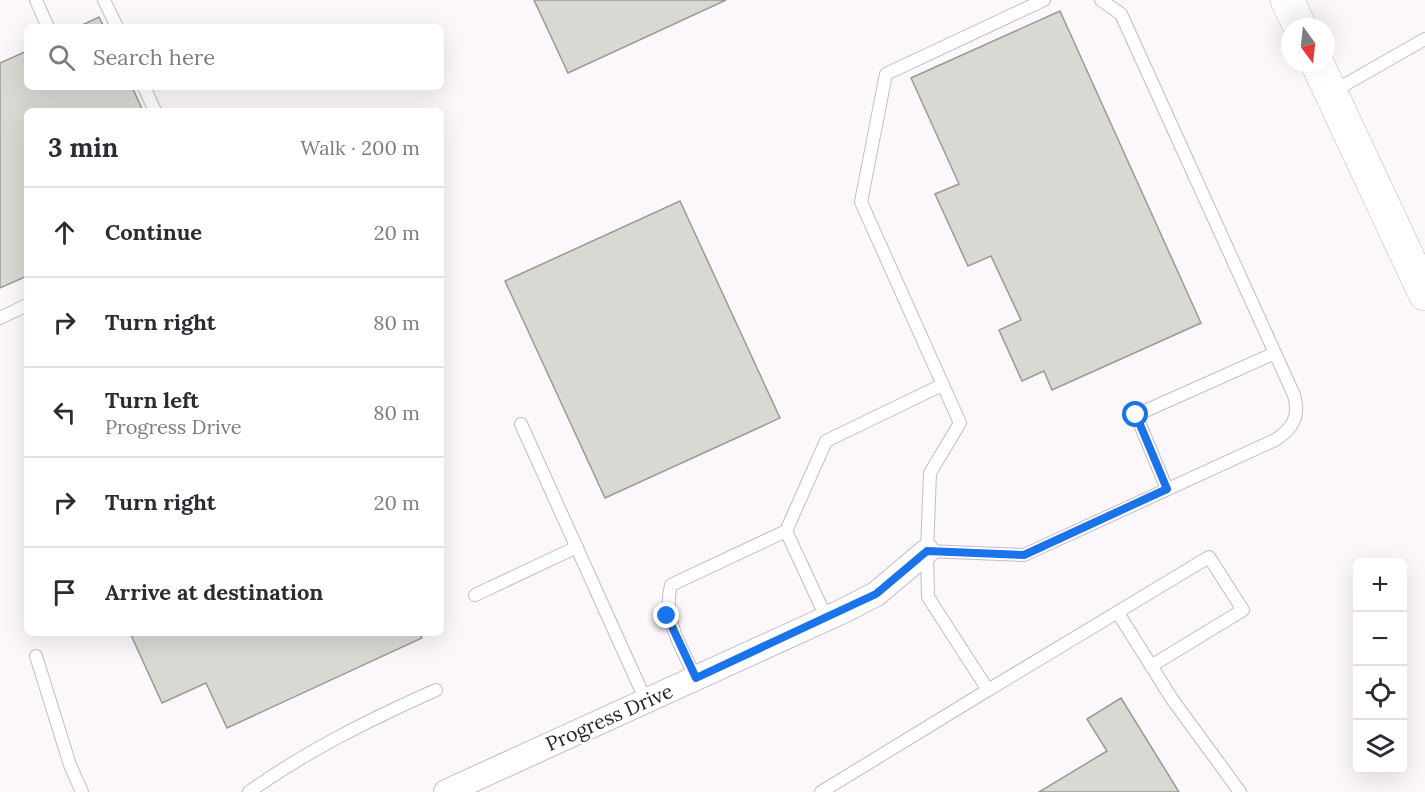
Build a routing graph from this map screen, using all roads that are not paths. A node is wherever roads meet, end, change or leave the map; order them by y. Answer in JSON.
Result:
{"nodes":[{"id":1,"x":36,"y":0,"type":"edge"},
{"id":2,"x":104,"y":0,"type":"edge"},
{"id":3,"x":1044,"y":0,"type":"edge"},
{"id":4,"x":1101,"y":0,"type":"edge"},
{"id":5,"x":1287,"y":0,"type":"edge"},
{"id":6,"x":1296,"y":18,"type":"edge"},
{"id":7,"x":47,"y":24,"type":"edge"},
{"id":8,"x":116,"y":24,"type":"edge"},
{"id":9,"x":1425,"y":39,"type":"edge"},
{"id":10,"x":1321,"y":72,"type":"edge"},
{"id":11,"x":145,"y":90,"type":"edge"},
{"id":12,"x":1331,"y":93,"type":"junction"},
{"id":13,"x":154,"y":108,"type":"edge"},
{"id":14,"x":1425,"y":294,"type":"edge"},
{"id":15,"x":24,"y":306,"type":"edge"},
{"id":16,"x":0,"y":318,"type":"edge"},
{"id":17,"x":1275,"y":353,"type":"junction"},
{"id":18,"x":942,"y":385,"type":"junction"},
{"id":19,"x":521,"y":424,"type":"dead end"},
{"id":20,"x":1167,"y":489,"type":"junction"},
{"id":21,"x":786,"y":531,"type":"junction"},
{"id":22,"x":577,"y":548,"type":"junction"},
{"id":23,"x":927,"y":551,"type":"junction"},
{"id":24,"x":475,"y":595,"type":"dead end"},
{"id":25,"x":1118,"y":613,"type":"junction"},
{"id":26,"x":826,"y":619,"type":"junction"},
{"id":27,"x":36,"y":656,"type":"dead end"},
{"id":28,"x":1151,"y":666,"type":"junction"},
{"id":29,"x":696,"y":678,"type":"junction"},
{"id":30,"x":436,"y":690,"type":"dead end"},
{"id":31,"x":988,"y":690,"type":"junction"},
{"id":32,"x":646,"y":701,"type":"junction"},
{"id":33,"x":82,"y":792,"type":"edge"},
{"id":34,"x":249,"y":792,"type":"edge"},
{"id":35,"x":446,"y":792,"type":"edge"},
{"id":36,"x":822,"y":792,"type":"edge"},
{"id":37,"x":1240,"y":792,"type":"edge"}],
"edges":[{"from":1,"to":7,"type":"lane"},
{"from":2,"to":8,"type":"lane"},
{"from":3,"to":18,"type":"lane"},
{"from":4,"to":17,"type":"lane"},
{"from":5,"to":6,"type":"street"},
{"from":9,"to":12,"type":"lane"},
{"from":10,"to":12,"type":"street"},
{"from":11,"to":13,"type":"lane"},
{"from":12,"to":14,"type":"street"},
{"from":15,"to":16,"type":"lane"},
{"from":17,"to":20,"type":"lane"},
{"from":17,"to":20,"type":"lane"},
{"from":18,"to":21,"type":"lane"},
{"from":18,"to":23,"type":"lane"},
{"from":19,"to":22,"type":"lane"},
{"from":20,"to":23,"type":"lane"},
{"from":21,"to":26,"type":"lane"},
{"from":21,"to":29,"type":"lane"},
{"from":22,"to":24,"type":"lane"},
{"from":22,"to":32,"type":"lane"},
{"from":23,"to":26,"type":"street","name":"Progress Drive"},
{"from":23,"to":31,"type":"lane"},
{"from":25,"to":28,"type":"lane"},
{"from":25,"to":28,"type":"lane"},
{"from":25,"to":31,"type":"lane"},
{"from":26,"to":29,"type":"street","name":"Progress Drive"},
{"from":27,"to":33,"type":"lane"},
{"from":28,"to":37,"type":"lane"},
{"from":29,"to":32,"type":"street","name":"Progress Drive"},
{"from":30,"to":34,"type":"lane"},
{"from":31,"to":36,"type":"lane"},
{"from":32,"to":35,"type":"street","name":"Progress Drive"}]}
